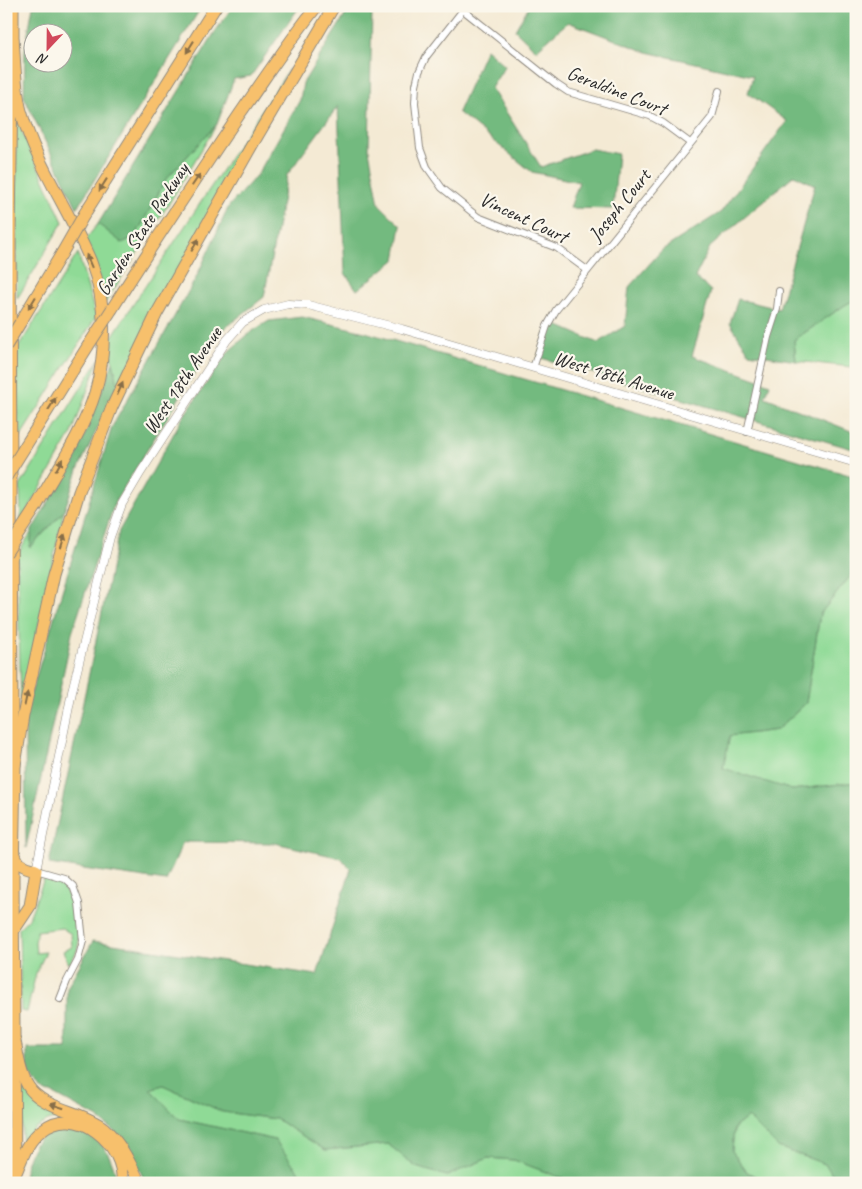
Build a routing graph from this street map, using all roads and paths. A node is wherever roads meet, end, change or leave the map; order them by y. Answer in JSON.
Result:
{"nodes":[{"id":1,"x":13,"y":6,"type":"edge"},
{"id":2,"x":216,"y":6,"type":"edge"},
{"id":3,"x":317,"y":6,"type":"edge"},
{"id":4,"x":334,"y":6,"type":"edge"},
{"id":5,"x":464,"y":8,"type":"edge"},
{"id":6,"x":13,"y":39,"type":"junction"},
{"id":7,"x":720,"y":91,"type":"dead end"},
{"id":8,"x":690,"y":143,"type":"junction"},
{"id":9,"x":588,"y":270,"type":"junction"},
{"id":10,"x":779,"y":291,"type":"dead end"},
{"id":11,"x":6,"y":346,"type":"edge"},
{"id":12,"x":533,"y":368,"type":"junction"},
{"id":13,"x":747,"y":432,"type":"junction"},
{"id":14,"x":856,"y":463,"type":"edge"},
{"id":15,"x":6,"y":477,"type":"edge"},
{"id":16,"x":6,"y":553,"type":"edge"},
{"id":17,"x":15,"y":765,"type":"junction"},
{"id":18,"x":15,"y":853,"type":"junction"},
{"id":19,"x":36,"y":870,"type":"junction"},
{"id":20,"x":14,"y":930,"type":"junction"},
{"id":21,"x":60,"y":1000,"type":"dead end"},
{"id":22,"x":15,"y":1042,"type":"junction"},
{"id":23,"x":15,"y":1179,"type":"edge"},
{"id":24,"x":122,"y":1183,"type":"edge"},
{"id":25,"x":140,"y":1183,"type":"edge"}],
"edges":[{"from":1,"to":6,"type":"highway"},
{"from":2,"to":11,"type":"highway","one_way":true,"bridge":true},
{"from":15,"to":3,"type":"highway","name":"Garden State Parkway","one_way":true,"bridge":true},
{"from":17,"to":4,"type":"highway","one_way":true},
{"from":5,"to":8,"type":"street","name":"Geraldine Court"},
{"from":5,"to":9,"type":"street","name":"Vincent Court"},
{"from":16,"to":6,"type":"highway","one_way":true,"bridge":true},
{"from":6,"to":17,"type":"highway"},
{"from":7,"to":8,"type":"street","name":"Joseph Court"},
{"from":8,"to":9,"type":"street","name":"Joseph Court"},
{"from":9,"to":12,"type":"street","name":"Joseph Court"},
{"from":10,"to":13,"type":"street"},
{"from":12,"to":13,"type":"street","name":"West 18th Avenue"},
{"from":12,"to":19,"type":"street","name":"West 18th Avenue"},
{"from":13,"to":14,"type":"street","name":"West 18th Avenue"},
{"from":17,"to":18,"type":"highway"},
{"from":18,"to":19,"type":"highway"},
{"from":18,"to":20,"type":"highway"},
{"from":19,"to":20,"type":"highway"},
{"from":19,"to":21,"type":"street"},
{"from":20,"to":22,"type":"highway"},
{"from":22,"to":23,"type":"highway"},
{"from":25,"to":22,"type":"highway","one_way":true},
{"from":23,"to":24,"type":"highway"}]}
